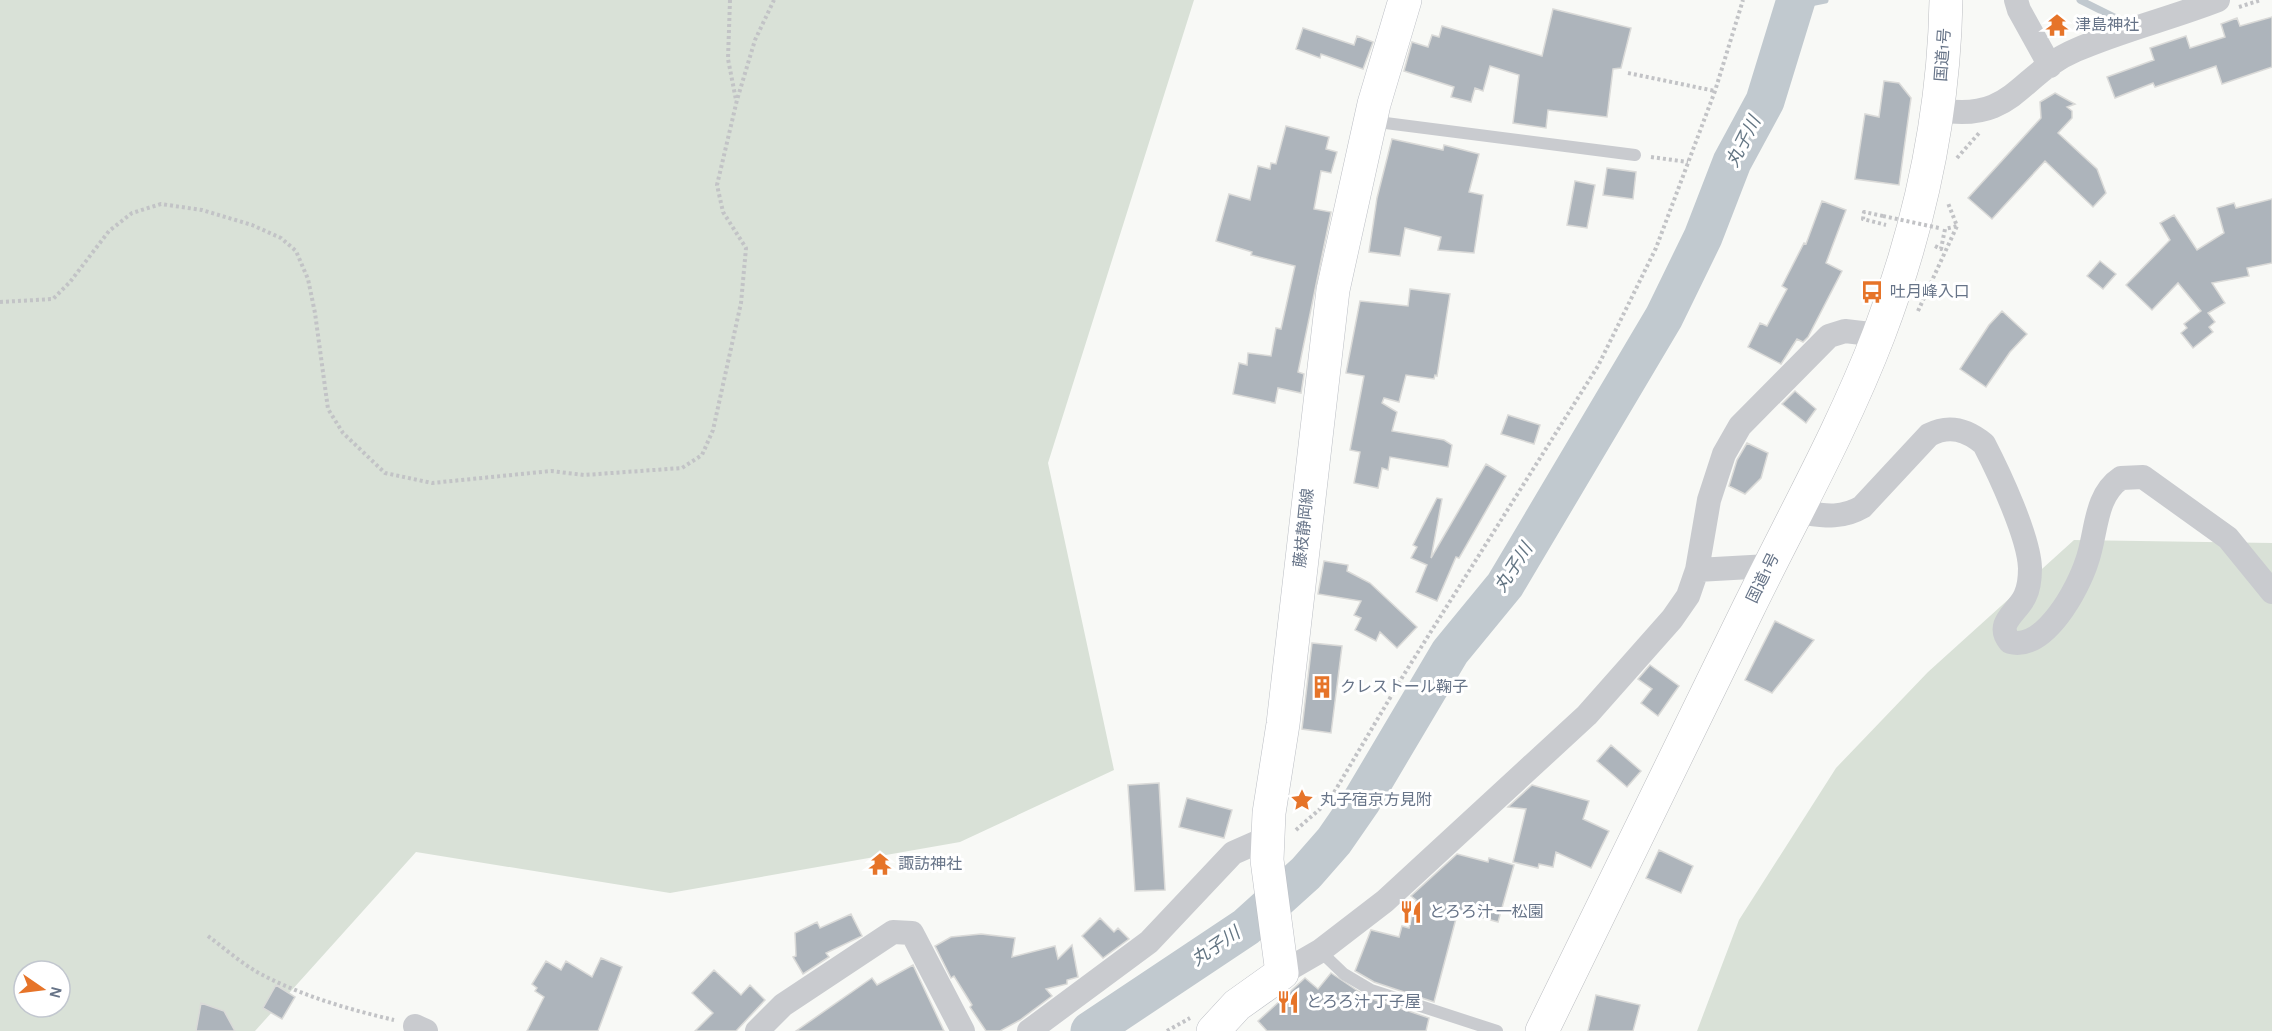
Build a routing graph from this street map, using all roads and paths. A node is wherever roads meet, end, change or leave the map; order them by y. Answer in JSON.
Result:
{"nodes":[{"id":1,"x":730,"y":0,"type":"edge"},
{"id":2,"x":774,"y":0,"type":"edge"},
{"id":3,"x":1406,"y":0,"type":"edge"},
{"id":4,"x":1743,"y":0,"type":"edge"},
{"id":5,"x":1935,"y":0,"type":"edge"},
{"id":6,"x":1946,"y":0,"type":"edge"},
{"id":7,"x":2016,"y":0,"type":"edge"},
{"id":8,"x":2261,"y":0,"type":"edge"},
{"id":9,"x":2223,"y":5,"type":"edge"},
{"id":10,"x":2181,"y":6,"type":"edge"},
{"id":11,"x":2050,"y":66,"type":"junction"},
{"id":12,"x":1628,"y":73,"type":"dead end"},
{"id":13,"x":1715,"y":91,"type":"junction"},
{"id":14,"x":737,"y":100,"type":"junction"},
{"id":15,"x":1939,"y":110,"type":"junction"},
{"id":16,"x":1369,"y":121,"type":"junction"},
{"id":17,"x":1984,"y":128,"type":"dead end"},
{"id":18,"x":1635,"y":155,"type":"joint"},
{"id":19,"x":1688,"y":162,"type":"junction"},
{"id":20,"x":1954,"y":166,"type":"dead end"},
{"id":21,"x":1947,"y":199,"type":"dead end"},
{"id":22,"x":1892,"y":216,"type":"dead end"},
{"id":23,"x":1881,"y":223,"type":"dead end"},
{"id":24,"x":1957,"y":226,"type":"junction"},
{"id":25,"x":1939,"y":228,"type":"dead end"},
{"id":26,"x":1946,"y":229,"type":"dead end"},
{"id":27,"x":1886,"y":237,"type":"dead end"},
{"id":28,"x":0,"y":302,"type":"edge"},
{"id":29,"x":1917,"y":314,"type":"dead end"},
{"id":30,"x":1879,"y":335,"type":"junction"},
{"id":31,"x":1796,"y":512,"type":"junction"},
{"id":32,"x":1769,"y":566,"type":"junction"},
{"id":33,"x":1697,"y":570,"type":"junction"},
{"id":34,"x":2272,"y":592,"type":"edge"},
{"id":35,"x":1267,"y":849,"type":"junction"},
{"id":36,"x":208,"y":936,"type":"dead end"},
{"id":37,"x":1320,"y":951,"type":"junction"},
{"id":38,"x":1282,"y":972,"type":"junction"},
{"id":39,"x":420,"y":1028,"type":"edge"},
{"id":40,"x":757,"y":1031,"type":"edge"},
{"id":41,"x":963,"y":1031,"type":"edge"},
{"id":42,"x":1029,"y":1031,"type":"edge"},
{"id":43,"x":1213,"y":1031,"type":"edge"},
{"id":44,"x":1497,"y":1031,"type":"edge"},
{"id":45,"x":1542,"y":1031,"type":"edge"}],
"edges":[{"from":1,"to":14,"type":"path"},
{"from":2,"to":14,"type":"path"},
{"from":3,"to":16,"type":"main road","name":"藤枝静岡線"},
{"from":4,"to":13,"type":"path"},
{"from":5,"to":15,"type":"main road","name":"国道1号"},
{"from":6,"to":15,"type":"main road","name":"国道1号"},
{"from":7,"to":11,"type":"street"},
{"from":8,"to":9,"type":"path"},
{"from":9,"to":10,"type":"street"},
{"from":10,"to":11,"type":"street"},
{"from":11,"to":15,"type":"street"},
{"from":12,"to":13,"type":"path"},
{"from":13,"to":19,"type":"path"},
{"from":14,"to":28,"type":"path"},
{"from":15,"to":30,"type":"main road","name":"国道1号"},
{"from":16,"to":18,"type":"lane"},
{"from":16,"to":35,"type":"main road","name":"藤枝静岡線"},
{"from":17,"to":20,"type":"path"},
{"from":18,"to":19,"type":"path"},
{"from":19,"to":35,"type":"path"},
{"from":21,"to":24,"type":"path"},
{"from":22,"to":27,"type":"path"},
{"from":23,"to":25,"type":"path","bridge":true},
{"from":24,"to":26,"type":"path"},
{"from":24,"to":29,"type":"path"},
{"from":30,"to":31,"type":"main road","name":"国道1号"},
{"from":30,"to":33,"type":"street"},
{"from":31,"to":32,"type":"main road","name":"国道1号"},
{"from":31,"to":34,"type":"street"},
{"from":32,"to":33,"type":"street"},
{"from":32,"to":45,"type":"main road","name":"国道1号"},
{"from":33,"to":37,"type":"street"},
{"from":35,"to":38,"type":"main road","name":"藤枝静岡線"},
{"from":35,"to":42,"type":"street"},
{"from":36,"to":39,"type":"path"},
{"from":37,"to":38,"type":"street"},
{"from":37,"to":44,"type":"lane"},
{"from":38,"to":43,"type":"main road"},
{"from":40,"to":41,"type":"street"}]}
